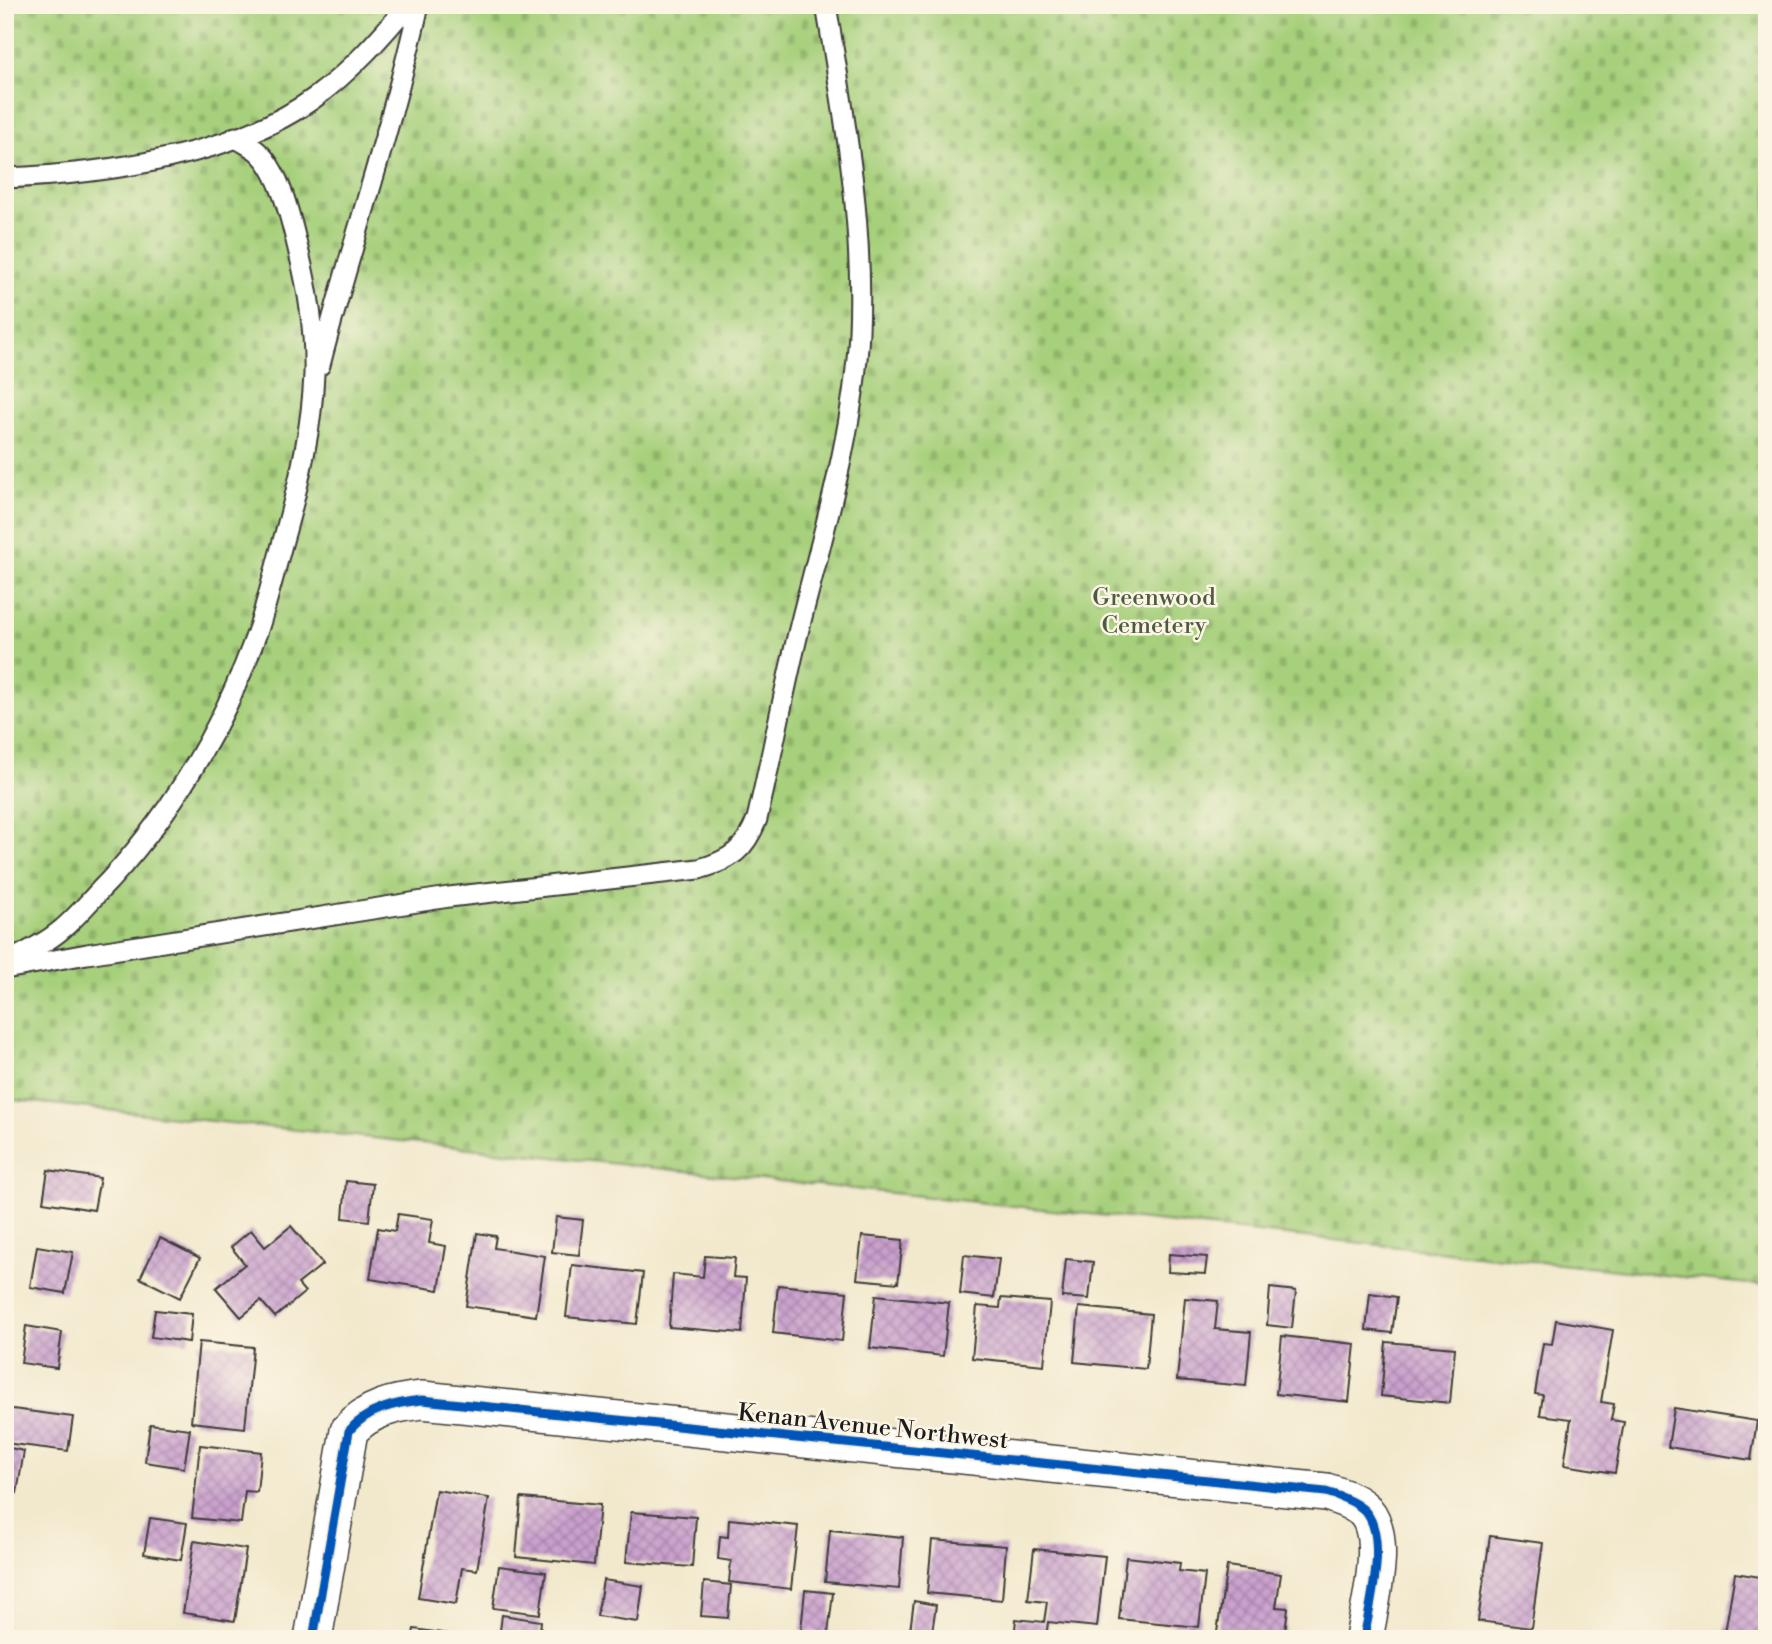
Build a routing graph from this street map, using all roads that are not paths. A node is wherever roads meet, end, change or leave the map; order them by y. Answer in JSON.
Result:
{"nodes":[{"id":1,"x":408,"y":5,"type":"edge"},
{"id":2,"x":419,"y":5,"type":"edge"},
{"id":3,"x":826,"y":5,"type":"edge"},
{"id":4,"x":235,"y":138,"type":"junction"},
{"id":5,"x":5,"y":178,"type":"edge"},
{"id":6,"x":312,"y":397,"type":"junction"},
{"id":7,"x":5,"y":963,"type":"edge"},
{"id":8,"x":5,"y":969,"type":"edge"},
{"id":9,"x":313,"y":1639,"type":"edge"},
{"id":10,"x":1364,"y":1639,"type":"edge"}],
"edges":[{"from":1,"to":4,"type":"lane"},
{"from":2,"to":6,"type":"lane"},
{"from":3,"to":8,"type":"lane"},
{"from":4,"to":5,"type":"lane"},
{"from":4,"to":6,"type":"lane"},
{"from":6,"to":7,"type":"lane"},
{"from":9,"to":10,"type":"street","name":"Kenan Avenue Northwest"}]}
